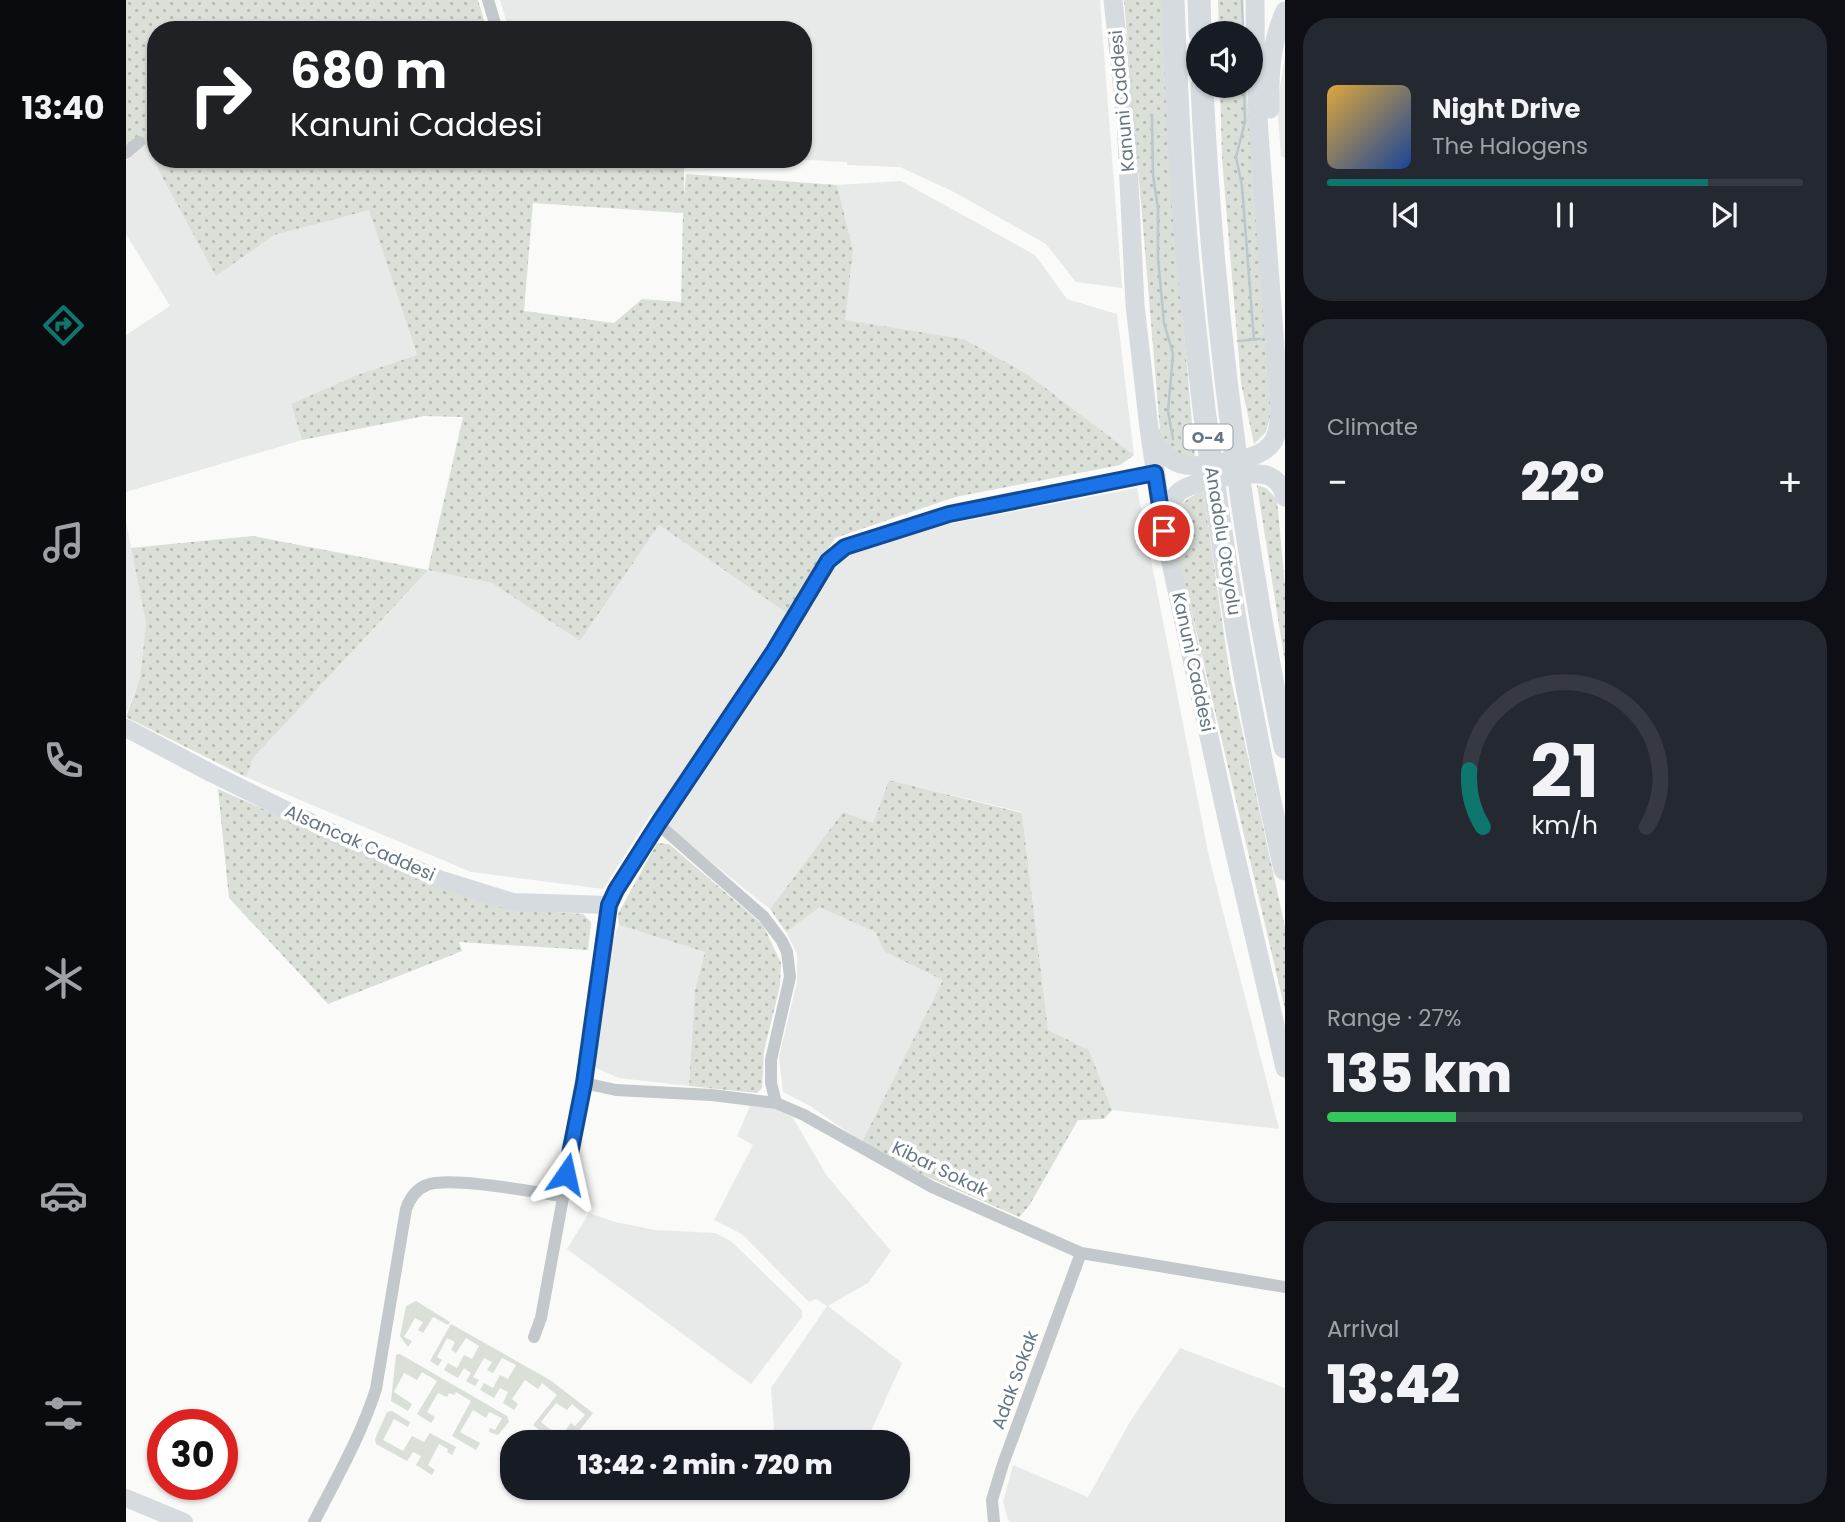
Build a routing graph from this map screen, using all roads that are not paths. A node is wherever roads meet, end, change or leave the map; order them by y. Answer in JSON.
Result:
{"nodes":[{"id":1,"x":488,"y":0,"type":"edge"},
{"id":2,"x":1113,"y":0,"type":"edge"},
{"id":3,"x":1172,"y":0,"type":"edge"},
{"id":4,"x":1199,"y":0,"type":"edge"},
{"id":5,"x":1255,"y":0,"type":"edge"},
{"id":6,"x":1285,"y":11,"type":"edge"},
{"id":7,"x":494,"y":21,"type":"edge"},
{"id":8,"x":1200,"y":21,"type":"edge"},
{"id":9,"x":1279,"y":55,"type":"edge"},
{"id":10,"x":1203,"y":98,"type":"edge"},
{"id":11,"x":139,"y":142,"type":"dead end"},
{"id":12,"x":126,"y":153,"type":"edge"},
{"id":13,"x":1262,"y":177,"type":"junction"},
{"id":14,"x":1281,"y":275,"type":"junction"},
{"id":15,"x":1285,"y":311,"type":"edge"},
{"id":16,"x":1149,"y":428,"type":"junction"},
{"id":17,"x":1257,"y":464,"type":"junction"},
{"id":18,"x":1155,"y":473,"type":"junction"},
{"id":19,"x":1195,"y":475,"type":"junction"},
{"id":20,"x":1285,"y":497,"type":"edge"},
{"id":21,"x":1164,"y":531,"type":"junction"},
{"id":22,"x":126,"y":728,"type":"edge"},
{"id":23,"x":1285,"y":747,"type":"edge"},
{"id":24,"x":658,"y":824,"type":"junction"},
{"id":25,"x":1285,"y":869,"type":"edge"},
{"id":26,"x":609,"y":905,"type":"junction"},
{"id":27,"x":1285,"y":1068,"type":"edge"},
{"id":28,"x":584,"y":1083,"type":"junction"},
{"id":29,"x":776,"y":1103,"type":"junction"},
{"id":30,"x":562,"y":1196,"type":"junction"},
{"id":31,"x":1081,"y":1253,"type":"junction"},
{"id":32,"x":1285,"y":1287,"type":"edge"},
{"id":33,"x":534,"y":1337,"type":"dead end"},
{"id":34,"x":126,"y":1498,"type":"edge"},
{"id":35,"x":184,"y":1522,"type":"edge"},
{"id":36,"x":314,"y":1522,"type":"edge"},
{"id":37,"x":993,"y":1522,"type":"edge"}],
"edges":[{"from":1,"to":7,"type":"street"},
{"from":2,"to":16,"type":"main road","name":"Kanuni Caddesi"},
{"from":3,"to":25,"type":"highway","name":"Anadolu Otoyolu","number":"O-4"},
{"from":4,"to":8,"type":"highway"},
{"from":5,"to":13,"type":"main road"},
{"from":6,"to":9,"type":"main road"},
{"from":9,"to":14,"type":"main road"},
{"from":10,"to":23,"type":"highway","name":"Anadolu Otoyolu","number":"O-4"},
{"from":11,"to":12,"type":"street"},
{"from":13,"to":14,"type":"main road"},
{"from":13,"to":17,"type":"main road"},
{"from":14,"to":15,"type":"main road"},
{"from":16,"to":18,"type":"main road","name":"Kanuni Caddesi"},
{"from":16,"to":19,"type":"main road"},
{"from":17,"to":19,"type":"main road"},
{"from":17,"to":20,"type":"main road"},
{"from":18,"to":21,"type":"main road","name":"Kanuni Caddesi"},
{"from":18,"to":24,"type":"street"},
{"from":19,"to":21,"type":"main road"},
{"from":21,"to":27,"type":"main road","name":"Kanuni Caddesi"},
{"from":22,"to":26,"type":"street","name":"Alsancak Caddesi"},
{"from":24,"to":26,"type":"street"},
{"from":24,"to":29,"type":"street"},
{"from":26,"to":28,"type":"street"},
{"from":28,"to":29,"type":"street","name":"Kibar Sokak"},
{"from":28,"to":30,"type":"street"},
{"from":29,"to":31,"type":"street","name":"Kibar Sokak"},
{"from":30,"to":33,"type":"street"},
{"from":30,"to":36,"type":"street"},
{"from":31,"to":32,"type":"street","name":"Kibar Sokak"},
{"from":31,"to":37,"type":"street","name":"Adak Sokak"},
{"from":34,"to":35,"type":"street"}]}
